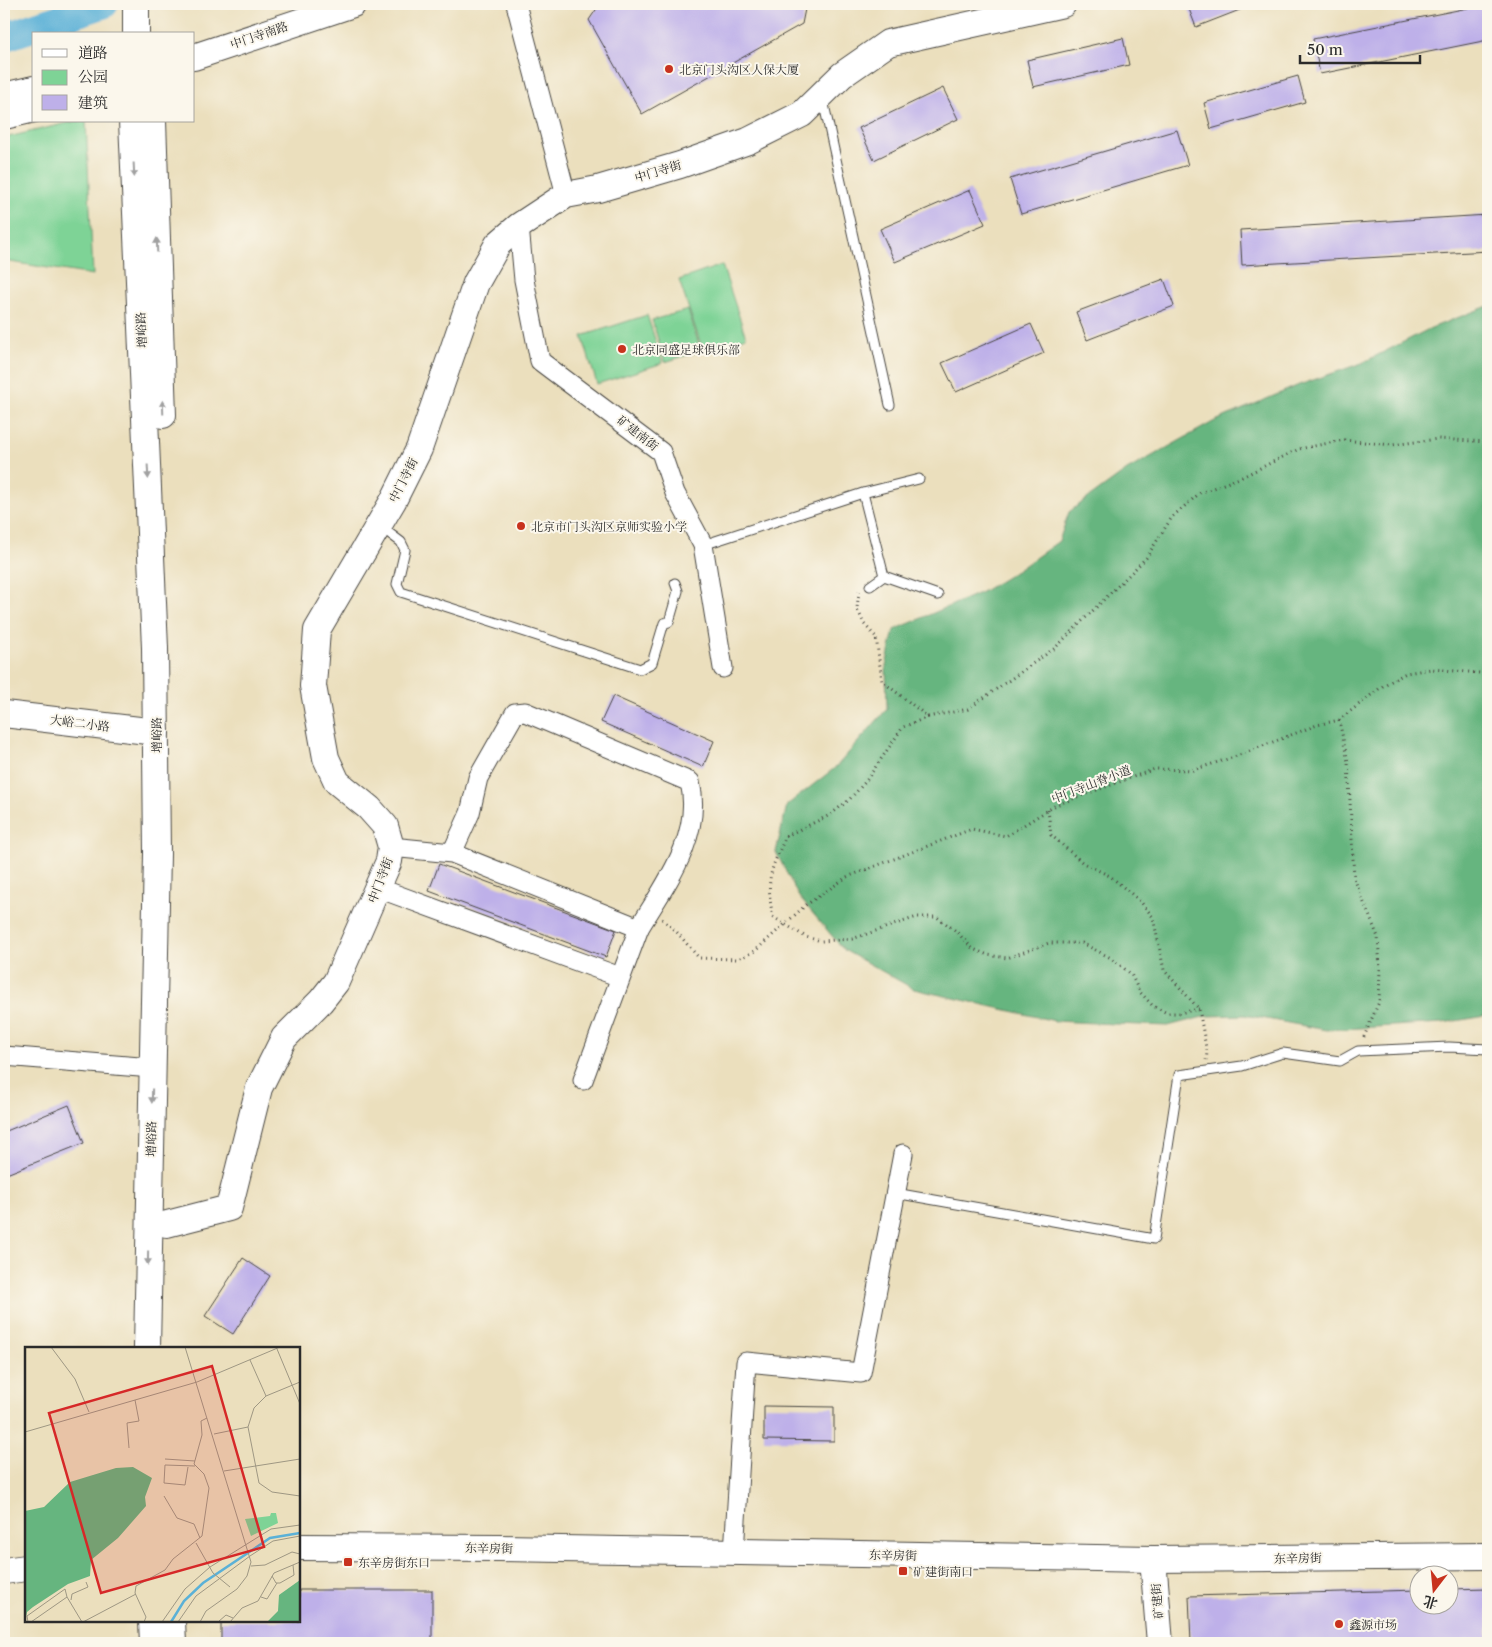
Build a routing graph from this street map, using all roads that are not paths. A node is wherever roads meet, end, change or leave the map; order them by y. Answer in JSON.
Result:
{"nodes":[{"id":1,"x":296,"y":4,"type":"edge"},
{"id":2,"x":353,"y":4,"type":"edge"},
{"id":3,"x":516,"y":4,"type":"edge"},
{"id":4,"x":1063,"y":4,"type":"edge"},
{"id":5,"x":195,"y":38,"type":"edge"},
{"id":6,"x":195,"y":58,"type":"edge"},
{"id":7,"x":32,"y":89,"type":"edge"},
{"id":8,"x":822,"y":94,"type":"junction"},
{"id":9,"x":4,"y":96,"type":"edge"},
{"id":10,"x":32,"y":109,"type":"edge"},
{"id":11,"x":4,"y":116,"type":"edge"},
{"id":12,"x":132,"y":122,"type":"edge"},
{"id":13,"x":153,"y":122,"type":"edge"},
{"id":14,"x":566,"y":195,"type":"junction"},
{"id":15,"x":519,"y":226,"type":"junction"},
{"id":16,"x":890,"y":405,"type":"dead end"},
{"id":17,"x":918,"y":479,"type":"dead end"},
{"id":18,"x":863,"y":493,"type":"junction"},
{"id":19,"x":379,"y":525,"type":"junction"},
{"id":20,"x":703,"y":545,"type":"junction"},
{"id":21,"x":884,"y":576,"type":"junction"},
{"id":22,"x":675,"y":583,"type":"dead end"},
{"id":23,"x":870,"y":586,"type":"road end"},
{"id":24,"x":938,"y":595,"type":"dead end"},
{"id":25,"x":723,"y":668,"type":"dead end"},
{"id":26,"x":4,"y":714,"type":"edge"},
{"id":27,"x":156,"y":732,"type":"junction"},
{"id":28,"x":391,"y":848,"type":"junction"},
{"id":29,"x":452,"y":853,"type":"junction"},
{"id":30,"x":378,"y":888,"type":"junction"},
{"id":31,"x":639,"y":928,"type":"junction"},
{"id":32,"x":620,"y":977,"type":"junction"},
{"id":33,"x":1488,"y":1049,"type":"edge"},
{"id":34,"x":4,"y":1056,"type":"edge"},
{"id":35,"x":152,"y":1068,"type":"junction"},
{"id":36,"x":583,"y":1080,"type":"dead end"},
{"id":37,"x":903,"y":1154,"type":"dead end"},
{"id":38,"x":895,"y":1193,"type":"junction"},
{"id":39,"x":167,"y":1224,"type":"junction"},
{"id":40,"x":147,"y":1347,"type":"edge"},
{"id":41,"x":166,"y":1347,"type":"edge"},
{"id":42,"x":300,"y":1548,"type":"edge"},
{"id":43,"x":734,"y":1552,"type":"junction"},
{"id":44,"x":1488,"y":1556,"type":"edge"},
{"id":45,"x":1154,"y":1559,"type":"junction"},
{"id":46,"x":25,"y":1568,"type":"edge"},
{"id":47,"x":4,"y":1570,"type":"edge"},
{"id":48,"x":152,"y":1622,"type":"edge"},
{"id":49,"x":172,"y":1622,"type":"edge"},
{"id":50,"x":153,"y":1643,"type":"edge"},
{"id":51,"x":173,"y":1643,"type":"edge"},
{"id":52,"x":1160,"y":1643,"type":"edge"}],
"edges":[{"from":1,"to":5,"type":"street","name":"中门寺南路"},
{"from":2,"to":6,"type":"street","name":"中门寺南路"},
{"from":3,"to":14,"type":"street"},
{"from":4,"to":8,"type":"street","name":"中门寺街"},
{"from":7,"to":9,"type":"street"},
{"from":8,"to":14,"type":"street","name":"中门寺街"},
{"from":8,"to":16,"type":"lane"},
{"from":10,"to":11,"type":"street"},
{"from":12,"to":27,"type":"street","name":"增峪路","one_way":true},
{"from":39,"to":13,"type":"street","name":"增峪路","one_way":true},
{"from":14,"to":15,"type":"street","name":"中门寺街"},
{"from":15,"to":19,"type":"street","name":"中门寺街"},
{"from":15,"to":20,"type":"street","name":"矿建南街"},
{"from":17,"to":18,"type":"lane"},
{"from":18,"to":20,"type":"lane"},
{"from":18,"to":21,"type":"lane"},
{"from":19,"to":22,"type":"lane"},
{"from":19,"to":28,"type":"street","name":"中门寺街"},
{"from":20,"to":25,"type":"street","name":"矿建南街"},
{"from":21,"to":23,"type":"lane"},
{"from":21,"to":24,"type":"lane"},
{"from":26,"to":27,"type":"street","name":"大峪二小路"},
{"from":27,"to":35,"type":"street","name":"增峪路"},
{"from":28,"to":29,"type":"street"},
{"from":28,"to":30,"type":"street","name":"中门寺街"},
{"from":29,"to":31,"type":"street"},
{"from":29,"to":31,"type":"street"},
{"from":30,"to":32,"type":"street"},
{"from":30,"to":39,"type":"street","name":"中门寺街"},
{"from":31,"to":32,"type":"street"},
{"from":32,"to":36,"type":"street"},
{"from":33,"to":38,"type":"lane"},
{"from":34,"to":35,"type":"street"},
{"from":35,"to":40,"type":"street","name":"增峪路","one_way":true},
{"from":37,"to":38,"type":"street"},
{"from":38,"to":43,"type":"street"},
{"from":39,"to":41,"type":"street","name":"增峪路"},
{"from":42,"to":43,"type":"street","name":"东辛房街"},
{"from":43,"to":45,"type":"street","name":"东辛房街"},
{"from":44,"to":45,"type":"street","name":"东辛房街"},
{"from":45,"to":52,"type":"street","name":"矿建街"},
{"from":46,"to":47,"type":"street"},
{"from":48,"to":50,"type":"street"},
{"from":49,"to":51,"type":"street"}]}
